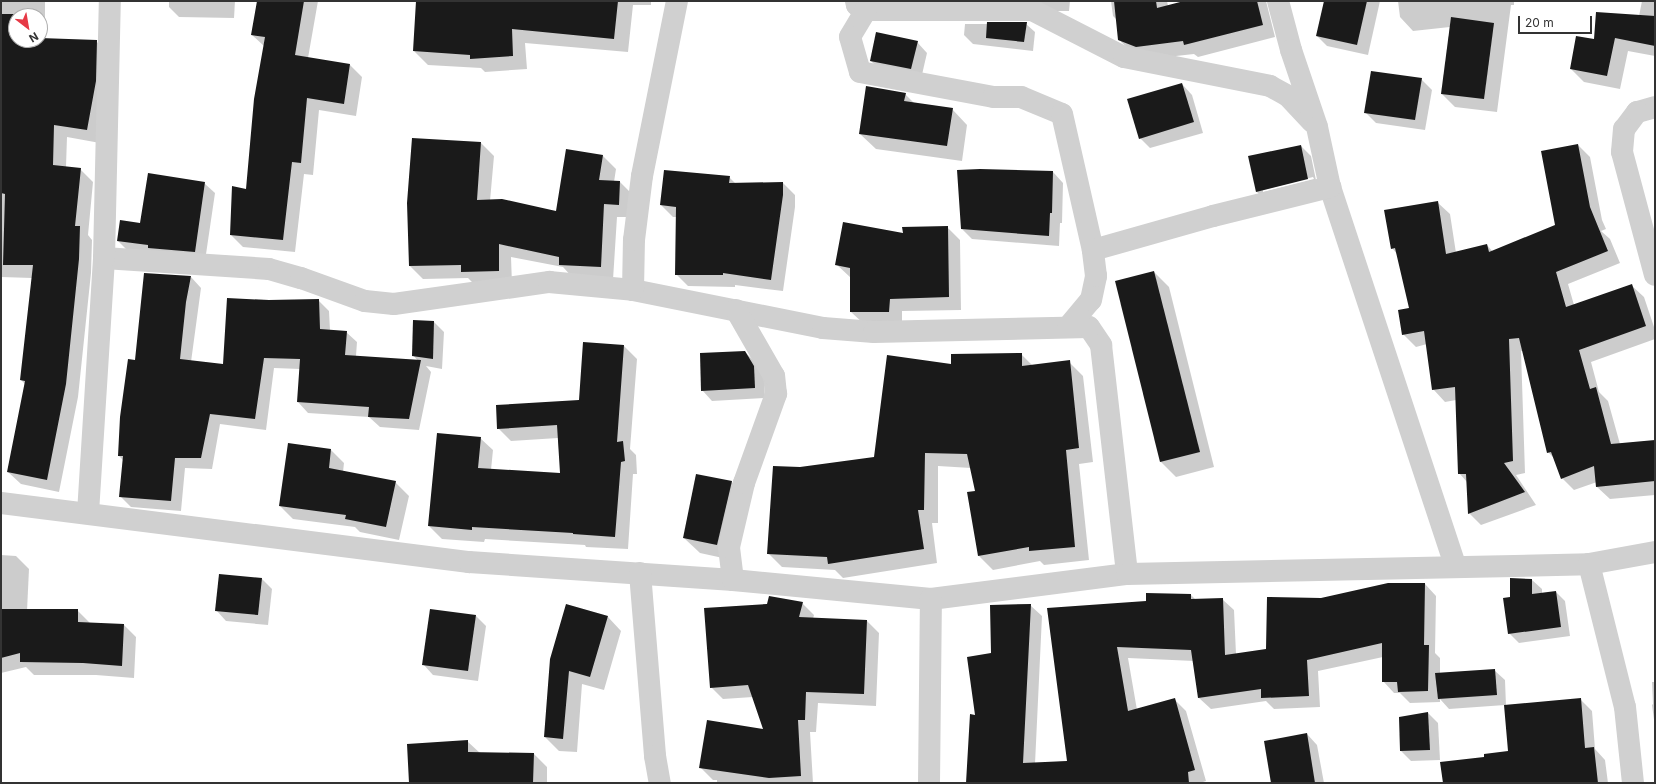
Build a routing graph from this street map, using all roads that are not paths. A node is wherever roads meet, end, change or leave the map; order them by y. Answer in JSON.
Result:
{"nodes":[{"id":1,"x":110,"y":1,"type":"edge"},
{"id":2,"x":677,"y":1,"type":"edge"},
{"id":3,"x":1278,"y":1,"type":"edge"},
{"id":4,"x":861,"y":5,"type":"edge"},
{"id":5,"x":1655,"y":107,"type":"edge"},
{"id":6,"x":1317,"y":128,"type":"junction"},
{"id":7,"x":1330,"y":187,"type":"junction"},
{"id":8,"x":1093,"y":250,"type":"junction"},
{"id":9,"x":104,"y":258,"type":"junction"},
{"id":10,"x":1655,"y":275,"type":"edge"},
{"id":11,"x":633,"y":290,"type":"junction"},
{"id":12,"x":736,"y":310,"type":"junction"},
{"id":13,"x":1068,"y":327,"type":"junction"},
{"id":14,"x":1,"y":503,"type":"edge"},
{"id":15,"x":88,"y":513,"type":"junction"},
{"id":16,"x":1655,"y":552,"type":"edge"},
{"id":17,"x":1589,"y":564,"type":"junction"},
{"id":18,"x":1456,"y":567,"type":"junction"},
{"id":19,"x":640,"y":573,"type":"junction"},
{"id":20,"x":1127,"y":574,"type":"junction"},
{"id":21,"x":733,"y":580,"type":"junction"},
{"id":22,"x":931,"y":599,"type":"junction"},
{"id":23,"x":660,"y":783,"type":"edge"},
{"id":24,"x":929,"y":783,"type":"edge"},
{"id":25,"x":1633,"y":783,"type":"edge"}],
"edges":[{"from":1,"to":9,"type":"street"},
{"from":2,"to":11,"type":"street"},
{"from":3,"to":6,"type":"street"},
{"from":4,"to":6,"type":"street"},
{"from":4,"to":8,"type":"street"},
{"from":5,"to":10,"type":"street"},
{"from":6,"to":7,"type":"street"},
{"from":7,"to":8,"type":"street"},
{"from":7,"to":18,"type":"street"},
{"from":8,"to":13,"type":"street"},
{"from":9,"to":11,"type":"street"},
{"from":9,"to":15,"type":"street"},
{"from":11,"to":12,"type":"street"},
{"from":12,"to":13,"type":"street"},
{"from":12,"to":21,"type":"street"},
{"from":13,"to":20,"type":"street"},
{"from":14,"to":15,"type":"street"},
{"from":15,"to":19,"type":"street"},
{"from":16,"to":17,"type":"street"},
{"from":17,"to":18,"type":"street"},
{"from":17,"to":25,"type":"street"},
{"from":18,"to":20,"type":"street"},
{"from":19,"to":21,"type":"street"},
{"from":19,"to":23,"type":"street"},
{"from":20,"to":22,"type":"street"},
{"from":21,"to":22,"type":"street"},
{"from":22,"to":24,"type":"street"}]}
